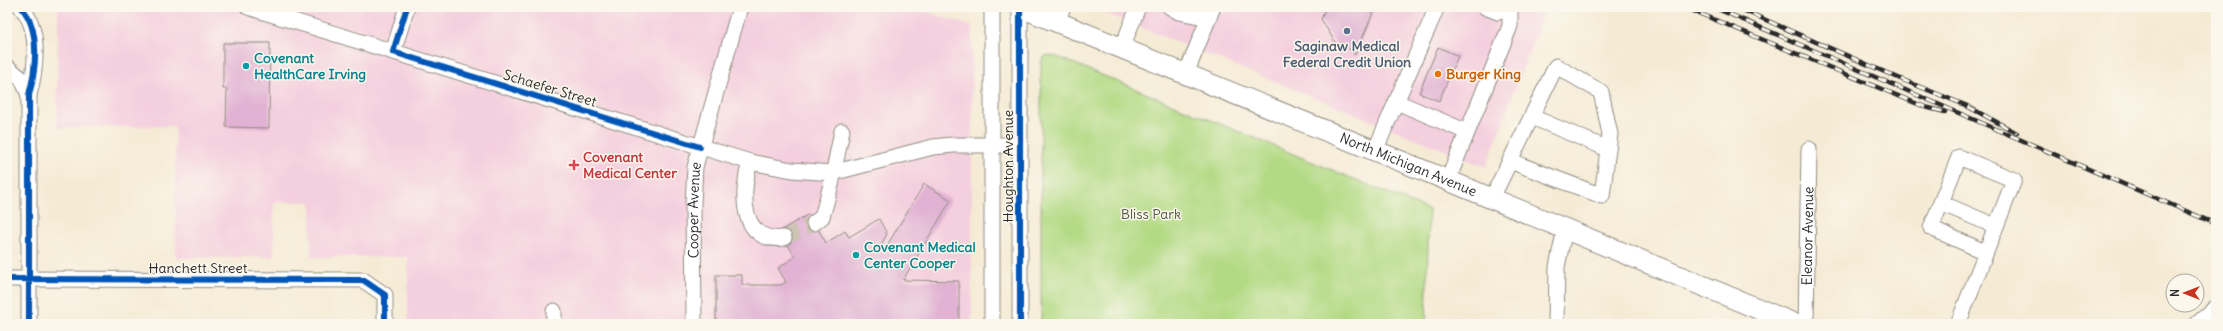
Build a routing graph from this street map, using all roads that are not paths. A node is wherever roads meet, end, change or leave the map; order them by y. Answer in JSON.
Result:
{"nodes":[{"id":1,"x":21,"y":7,"type":"edge"},
{"id":2,"x":248,"y":7,"type":"edge"},
{"id":3,"x":407,"y":7,"type":"edge"},
{"id":4,"x":740,"y":7,"type":"edge"},
{"id":5,"x":992,"y":7,"type":"edge"},
{"id":6,"x":1020,"y":7,"type":"edge"},
{"id":7,"x":1138,"y":7,"type":"edge"},
{"id":8,"x":1170,"y":7,"type":"edge"},
{"id":9,"x":1438,"y":7,"type":"edge"},
{"id":10,"x":1447,"y":7,"type":"edge"},
{"id":11,"x":1485,"y":7,"type":"edge"},
{"id":12,"x":1508,"y":8,"type":"edge"},
{"id":13,"x":1211,"y":12,"type":"edge"},
{"id":14,"x":1060,"y":15,"type":"edge"},
{"id":15,"x":1122,"y":48,"type":"junction"},
{"id":16,"x":393,"y":52,"type":"junction"},
{"id":17,"x":7,"y":67,"type":"edge"},
{"id":18,"x":1186,"y":74,"type":"junction"},
{"id":19,"x":29,"y":95,"type":"junction"},
{"id":20,"x":1399,"y":95,"type":"junction"},
{"id":21,"x":1532,"y":117,"type":"junction"},
{"id":22,"x":842,"y":131,"type":"dead end"},
{"id":23,"x":1468,"y":132,"type":"junction"},
{"id":24,"x":991,"y":145,"type":"junction"},
{"id":25,"x":1020,"y":145,"type":"junction"},
{"id":26,"x":700,"y":147,"type":"junction"},
{"id":27,"x":1608,"y":149,"type":"junction"},
{"id":28,"x":1809,"y":149,"type":"dead end"},
{"id":29,"x":1375,"y":151,"type":"junction"},
{"id":30,"x":1510,"y":161,"type":"junction"},
{"id":31,"x":750,"y":162,"type":"junction"},
{"id":32,"x":832,"y":173,"type":"junction"},
{"id":33,"x":1448,"y":180,"type":"junction"},
{"id":34,"x":1492,"y":198,"type":"junction"},
{"id":35,"x":1941,"y":203,"type":"junction"},
{"id":36,"x":814,"y":223,"type":"tunnel mouth"},
{"id":37,"x":1995,"y":226,"type":"junction"},
{"id":38,"x":1566,"y":228,"type":"junction"},
{"id":39,"x":784,"y":238,"type":"tunnel mouth"},
{"id":40,"x":1985,"y":252,"type":"junction"},
{"id":41,"x":7,"y":279,"type":"edge"},
{"id":42,"x":29,"y":279,"type":"junction"},
{"id":43,"x":2216,"y":307,"type":"edge"},
{"id":44,"x":28,"y":324,"type":"edge"},
{"id":45,"x":385,"y":324,"type":"edge"},
{"id":46,"x":694,"y":324,"type":"edge"},
{"id":47,"x":992,"y":324,"type":"edge"},
{"id":48,"x":1020,"y":324,"type":"edge"},
{"id":49,"x":1556,"y":324,"type":"edge"},
{"id":50,"x":1796,"y":324,"type":"edge"},
{"id":51,"x":1806,"y":324,"type":"edge"},
{"id":52,"x":1958,"y":324,"type":"edge"},
{"id":53,"x":2197,"y":324,"type":"edge"}],
"edges":[{"from":1,"to":19,"type":"street"},
{"from":2,"to":16,"type":"street","name":"Schaefer Street"},
{"from":3,"to":16,"type":"street"},
{"from":4,"to":26,"type":"street","name":"Cooper Avenue"},
{"from":5,"to":24,"type":"street","name":"Houghton Avenue"},
{"from":6,"to":14,"type":"main road","name":"North Michigan Avenue"},
{"from":6,"to":25,"type":"street","name":"Houghton Avenue"},
{"from":7,"to":15,"type":"street"},
{"from":8,"to":13,"type":"street"},
{"from":9,"to":20,"type":"street"},
{"from":10,"to":20,"type":"street"},
{"from":11,"to":12,"type":"street"},
{"from":12,"to":23,"type":"street"},
{"from":13,"to":18,"type":"street"},
{"from":14,"to":15,"type":"main road","name":"North Michigan Avenue"},
{"from":15,"to":18,"type":"main road","name":"North Michigan Avenue"},
{"from":16,"to":26,"type":"street","name":"Schaefer Street"},
{"from":17,"to":19,"type":"street"},
{"from":18,"to":29,"type":"main road","name":"North Michigan Avenue"},
{"from":19,"to":42,"type":"street"},
{"from":20,"to":23,"type":"street"},
{"from":20,"to":29,"type":"street"},
{"from":21,"to":27,"type":"street"},
{"from":21,"to":27,"type":"street"},
{"from":21,"to":30,"type":"street"},
{"from":22,"to":32,"type":"street"},
{"from":23,"to":33,"type":"street"},
{"from":24,"to":25,"type":"street","name":"Schaefer Street"},
{"from":24,"to":32,"type":"street","name":"Schaefer Street"},
{"from":24,"to":47,"type":"street","name":"Houghton Avenue"},
{"from":25,"to":48,"type":"street","name":"Houghton Avenue"},
{"from":26,"to":31,"type":"street","name":"Schaefer Street"},
{"from":26,"to":46,"type":"street","name":"Cooper Avenue"},
{"from":27,"to":30,"type":"street"},
{"from":28,"to":51,"type":"street","name":"Eleanor Avenue"},
{"from":29,"to":33,"type":"main road","name":"North Michigan Avenue"},
{"from":30,"to":34,"type":"street"},
{"from":31,"to":32,"type":"street","name":"Schaefer Street"},
{"from":31,"to":39,"type":"street"},
{"from":32,"to":36,"type":"street"},
{"from":33,"to":34,"type":"main road","name":"North Michigan Avenue"},
{"from":34,"to":38,"type":"main road","name":"North Michigan Avenue"},
{"from":35,"to":37,"type":"street"},
{"from":35,"to":37,"type":"street"},
{"from":35,"to":40,"type":"street"},
{"from":37,"to":40,"type":"street"},
{"from":38,"to":49,"type":"street"},
{"from":38,"to":50,"type":"main road","name":"North Michigan Avenue"},
{"from":40,"to":52,"type":"street"},
{"from":41,"to":42,"type":"street","name":"Hanchett Street"},
{"from":42,"to":44,"type":"street"},
{"from":42,"to":45,"type":"street","name":"Hanchett Street"},
{"from":43,"to":53,"type":"street"}]}
